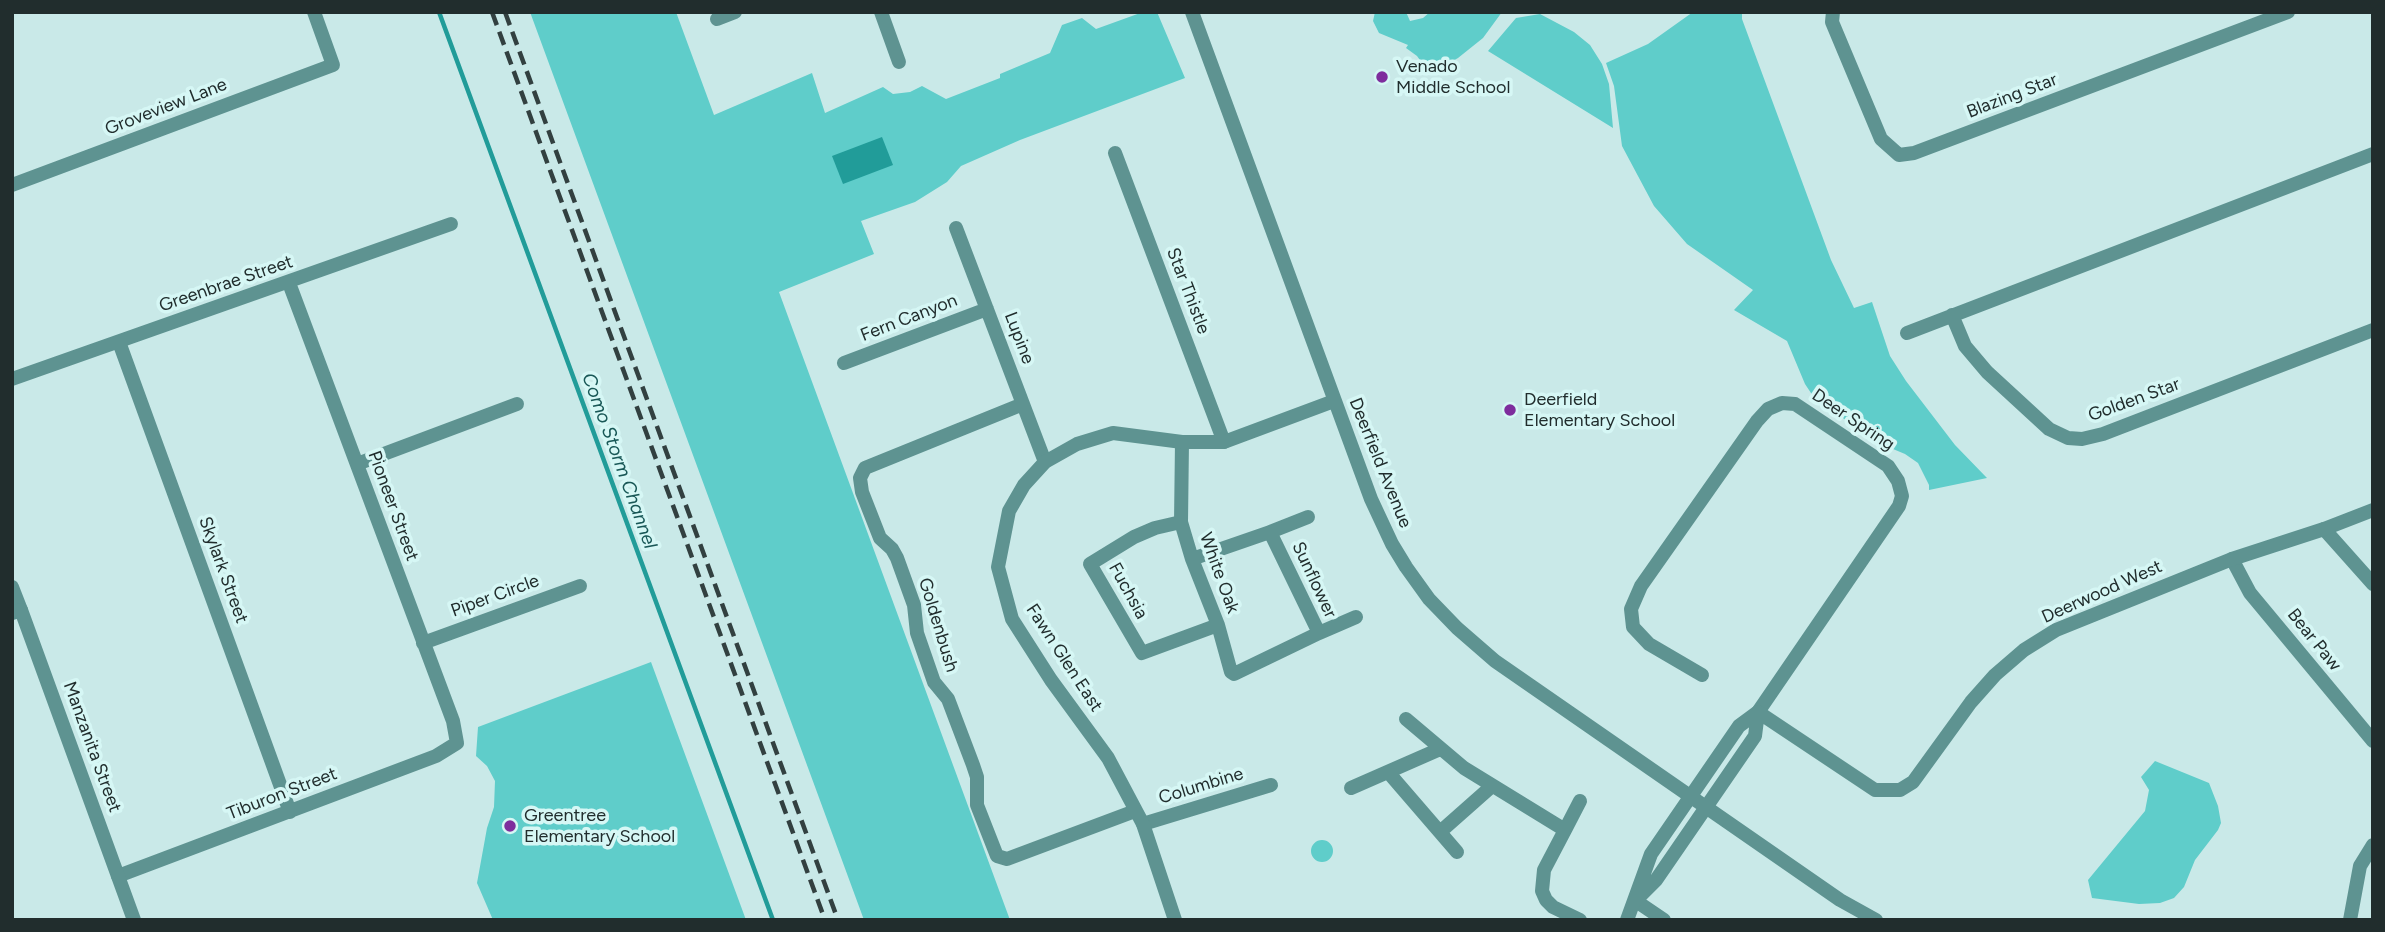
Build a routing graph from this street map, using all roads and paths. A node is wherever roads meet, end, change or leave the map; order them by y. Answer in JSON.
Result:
{"nodes":[{"id":1,"x":314,"y":12,"type":"edge"},
{"id":2,"x":735,"y":12,"type":"edge"},
{"id":3,"x":881,"y":12,"type":"edge"},
{"id":4,"x":1192,"y":12,"type":"edge"},
{"id":5,"x":1833,"y":12,"type":"edge"},
{"id":6,"x":2288,"y":12,"type":"edge"},
{"id":7,"x":717,"y":19,"type":"dead end"},
{"id":8,"x":899,"y":62,"type":"dead end"},
{"id":9,"x":1115,"y":153,"type":"dead end"},
{"id":10,"x":2373,"y":154,"type":"edge"},
{"id":11,"x":12,"y":186,"type":"edge"},
{"id":12,"x":451,"y":224,"type":"dead end"},
{"id":13,"x":956,"y":228,"type":"dead end"},
{"id":14,"x":289,"y":283,"type":"junction"},
{"id":15,"x":987,"y":309,"type":"junction"},
{"id":16,"x":1952,"y":315,"type":"junction"},
{"id":17,"x":2373,"y":330,"type":"edge"},
{"id":18,"x":1908,"y":333,"type":"dead end"},
{"id":19,"x":119,"y":342,"type":"junction"},
{"id":20,"x":844,"y":363,"type":"dead end"},
{"id":21,"x":12,"y":379,"type":"edge"},
{"id":22,"x":1334,"y":401,"type":"junction"},
{"id":23,"x":517,"y":404,"type":"dead end"},
{"id":24,"x":1023,"y":404,"type":"junction"},
{"id":25,"x":1182,"y":442,"type":"junction"},
{"id":26,"x":1224,"y":442,"type":"junction"},
{"id":27,"x":1045,"y":462,"type":"junction"},
{"id":28,"x":357,"y":464,"type":"junction"},
{"id":29,"x":2373,"y":510,"type":"edge"},
{"id":30,"x":1308,"y":517,"type":"dead end"},
{"id":31,"x":1181,"y":522,"type":"junction"},
{"id":32,"x":2324,"y":529,"type":"junction"},
{"id":33,"x":1270,"y":532,"type":"junction"},
{"id":34,"x":1192,"y":559,"type":"junction"},
{"id":35,"x":2232,"y":559,"type":"junction"},
{"id":36,"x":2373,"y":584,"type":"edge"},
{"id":37,"x":580,"y":586,"type":"dead end"},
{"id":38,"x":12,"y":587,"type":"edge"},
{"id":39,"x":17,"y":612,"type":"edge"},
{"id":40,"x":1356,"y":617,"type":"dead end"},
{"id":41,"x":1218,"y":625,"type":"junction"},
{"id":42,"x":1319,"y":632,"type":"junction"},
{"id":43,"x":423,"y":643,"type":"junction"},
{"id":44,"x":1233,"y":673,"type":"joint"},
{"id":45,"x":1702,"y":675,"type":"dead end"},
{"id":46,"x":1758,"y":712,"type":"junction"},
{"id":47,"x":1406,"y":719,"type":"dead end"},
{"id":48,"x":2373,"y":741,"type":"edge"},
{"id":49,"x":457,"y":743,"type":"joint"},
{"id":50,"x":1440,"y":749,"type":"junction"},
{"id":51,"x":1388,"y":772,"type":"junction"},
{"id":52,"x":1271,"y":785,"type":"dead end"},
{"id":53,"x":1492,"y":786,"type":"junction"},
{"id":54,"x":1351,"y":788,"type":"dead end"},
{"id":55,"x":1692,"y":795,"type":"junction"},
{"id":56,"x":1580,"y":801,"type":"dead end"},
{"id":57,"x":1707,"y":806,"type":"junction"},
{"id":58,"x":1135,"y":811,"type":"junction"},
{"id":59,"x":290,"y":812,"type":"junction"},
{"id":60,"x":1143,"y":824,"type":"junction"},
{"id":61,"x":1565,"y":830,"type":"junction"},
{"id":62,"x":1440,"y":832,"type":"junction"},
{"id":63,"x":2373,"y":845,"type":"edge"},
{"id":64,"x":1457,"y":852,"type":"dead end"},
{"id":65,"x":118,"y":876,"type":"junction"},
{"id":66,"x":1840,"y":900,"type":"junction"},
{"id":67,"x":1636,"y":901,"type":"junction"},
{"id":68,"x":134,"y":920,"type":"edge"},
{"id":69,"x":1175,"y":920,"type":"edge"},
{"id":70,"x":1580,"y":920,"type":"edge"},
{"id":71,"x":1627,"y":920,"type":"edge"},
{"id":72,"x":1664,"y":920,"type":"edge"},
{"id":73,"x":1859,"y":920,"type":"edge"},
{"id":74,"x":1876,"y":920,"type":"edge"},
{"id":75,"x":2350,"y":920,"type":"edge"}],
"edges":[{"from":1,"to":11,"type":"street","name":"Groveview Lane"},
{"from":2,"to":7,"type":"street"},
{"from":3,"to":8,"type":"street"},
{"from":4,"to":22,"type":"street","name":"Deerfield Avenue"},
{"from":5,"to":6,"type":"street","name":"Blazing Star"},
{"from":9,"to":26,"type":"street","name":"Star Thistle"},
{"from":10,"to":16,"type":"street"},
{"from":12,"to":14,"type":"street","name":"Greenbrae Street"},
{"from":13,"to":15,"type":"street","name":"Lupine"},
{"from":14,"to":19,"type":"street","name":"Greenbrae Street"},
{"from":14,"to":28,"type":"street","name":"Pioneer Street"},
{"from":15,"to":20,"type":"street","name":"Fern Canyon"},
{"from":15,"to":24,"type":"street","name":"Lupine"},
{"from":16,"to":17,"type":"street","name":"Golden Star"},
{"from":16,"to":18,"type":"street"},
{"from":19,"to":21,"type":"street","name":"Greenbrae Street"},
{"from":19,"to":59,"type":"street","name":"Skylark Street"},
{"from":22,"to":26,"type":"street","name":"Fawn Glen East"},
{"from":22,"to":55,"type":"street","name":"Deerfield Avenue"},
{"from":23,"to":28,"type":"street"},
{"from":24,"to":27,"type":"street","name":"Lupine"},
{"from":24,"to":58,"type":"street","name":"Goldenbush"},
{"from":25,"to":26,"type":"street","name":"Fawn Glen East"},
{"from":25,"to":27,"type":"street","name":"Fawn Glen East"},
{"from":25,"to":31,"type":"street","name":"White Oak"},
{"from":27,"to":58,"type":"street","name":"Fawn Glen East"},
{"from":28,"to":43,"type":"street","name":"Pioneer Street"},
{"from":29,"to":32,"type":"street","name":"Deerwood West"},
{"from":30,"to":33,"type":"street"},
{"from":31,"to":34,"type":"street","name":"White Oak"},
{"from":31,"to":41,"type":"street","name":"Fuchsia"},
{"from":32,"to":35,"type":"street","name":"Deerwood West"},
{"from":32,"to":36,"type":"street"},
{"from":33,"to":34,"type":"street","name":"Sunflower"},
{"from":33,"to":42,"type":"street","name":"Sunflower"},
{"from":34,"to":41,"type":"street","name":"White Oak"},
{"from":35,"to":46,"type":"street","name":"Deerwood West"},
{"from":35,"to":48,"type":"street","name":"Bear Paw"},
{"from":37,"to":43,"type":"street","name":"Piper Circle"},
{"from":38,"to":39,"type":"street","name":"Manzanita Street"},
{"from":39,"to":65,"type":"street","name":"Manzanita Street"},
{"from":40,"to":42,"type":"street"},
{"from":41,"to":44,"type":"street","name":"White Oak"},
{"from":42,"to":44,"type":"street","name":"Sunflower"},
{"from":43,"to":49,"type":"street","name":"Pioneer Street"},
{"from":45,"to":46,"type":"street","name":"Deer Spring"},
{"from":46,"to":55,"type":"street","name":"Deer Spring"},
{"from":46,"to":57,"type":"street","name":"Deer Spring"},
{"from":47,"to":50,"type":"street"},
{"from":49,"to":59,"type":"street","name":"Tiburon Street"},
{"from":50,"to":51,"type":"street"},
{"from":50,"to":53,"type":"street"},
{"from":51,"to":54,"type":"street"},
{"from":51,"to":62,"type":"street"},
{"from":52,"to":60,"type":"street","name":"Columbine"},
{"from":53,"to":61,"type":"street"},
{"from":53,"to":62,"type":"street"},
{"from":55,"to":57,"type":"street","name":"Deerfield Avenue"},
{"from":55,"to":67,"type":"street","name":"Deer Spring"},
{"from":56,"to":61,"type":"street"},
{"from":57,"to":66,"type":"street","name":"Deerfield Avenue"},
{"from":57,"to":67,"type":"street","name":"Deer Spring"},
{"from":58,"to":60,"type":"street","name":"Fawn Glen East"},
{"from":59,"to":65,"type":"street","name":"Tiburon Street"},
{"from":60,"to":69,"type":"street","name":"Fawn Glen East"},
{"from":61,"to":70,"type":"street"},
{"from":62,"to":64,"type":"street"},
{"from":63,"to":75,"type":"street"},
{"from":65,"to":68,"type":"street","name":"Manzanita Street"},
{"from":66,"to":73,"type":"street","name":"Deerfield Avenue"},
{"from":66,"to":74,"type":"street","name":"Deerfield Avenue"},
{"from":67,"to":71,"type":"street"},
{"from":67,"to":72,"type":"street"}]}
